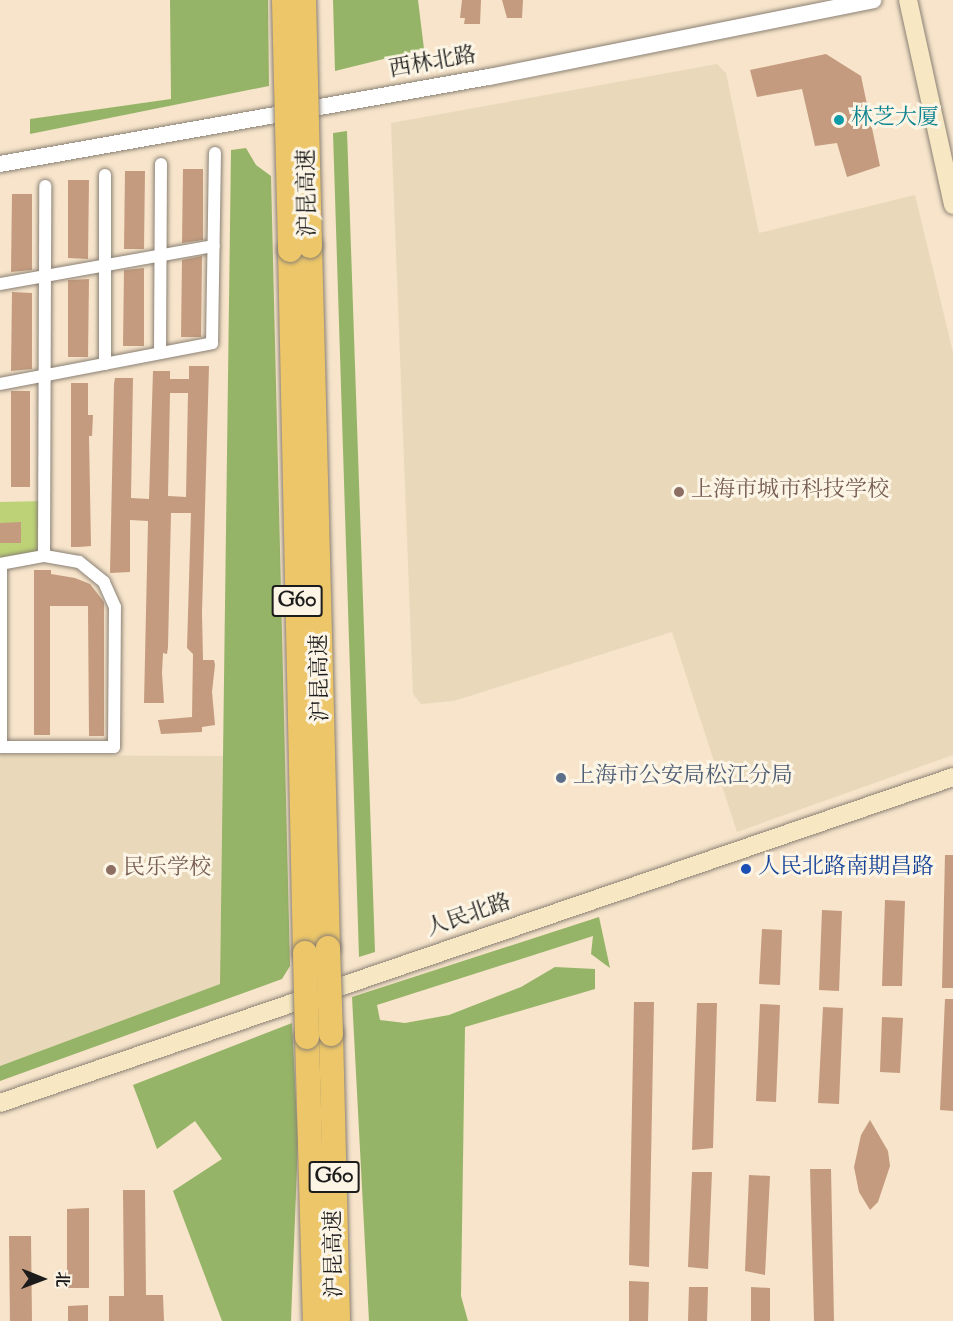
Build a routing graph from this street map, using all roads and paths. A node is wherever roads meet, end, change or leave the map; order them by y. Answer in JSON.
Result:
{"nodes":[{"id":1,"x":284,"y":0,"type":"edge"},
{"id":2,"x":304,"y":0,"type":"edge"},
{"id":3,"x":873,"y":0,"type":"edge"},
{"id":4,"x":908,"y":0,"type":"edge"},
{"id":5,"x":215,"y":153,"type":"dead end"},
{"id":6,"x":0,"y":164,"type":"edge"},
{"id":7,"x":161,"y":164,"type":"dead end"},
{"id":8,"x":105,"y":174,"type":"dead end"},
{"id":9,"x":45,"y":186,"type":"dead end"},
{"id":10,"x":953,"y":205,"type":"edge"},
{"id":11,"x":214,"y":246,"type":"junction"},
{"id":12,"x":300,"y":248,"type":"junction"},
{"id":13,"x":161,"y":255,"type":"junction"},
{"id":14,"x":105,"y":265,"type":"junction"},
{"id":15,"x":44,"y":276,"type":"junction"},
{"id":16,"x":0,"y":284,"type":"edge"},
{"id":17,"x":160,"y":353,"type":"junction"},
{"id":18,"x":105,"y":364,"type":"junction"},
{"id":19,"x":45,"y":376,"type":"junction"},
{"id":20,"x":0,"y":384,"type":"edge"},
{"id":21,"x":44,"y":556,"type":"junction"},
{"id":22,"x":0,"y":564,"type":"edge"},
{"id":23,"x":1,"y":747,"type":"edge"},
{"id":24,"x":953,"y":777,"type":"edge"},
{"id":25,"x":319,"y":1036,"type":"junction"},
{"id":26,"x":0,"y":1103,"type":"edge"},
{"id":27,"x":322,"y":1154,"type":"junction"},
{"id":28,"x":301,"y":1321,"type":"edge"},
{"id":29,"x":315,"y":1321,"type":"edge"},
{"id":30,"x":338,"y":1321,"type":"edge"},
{"id":31,"x":344,"y":1321,"type":"edge"}],
"edges":[{"from":1,"to":12,"type":"highway","name":"沪昆高速","number":"G60","bridge":true},
{"from":2,"to":12,"type":"highway","name":"沪昆高速","number":"G60","bridge":true},
{"from":3,"to":6,"type":"street","name":"西林北路"},
{"from":4,"to":10,"type":"main road"},
{"from":5,"to":11,"type":"street"},
{"from":7,"to":13,"type":"street"},
{"from":8,"to":14,"type":"street"},
{"from":9,"to":15,"type":"street"},
{"from":11,"to":13,"type":"street"},
{"from":11,"to":17,"type":"street"},
{"from":12,"to":25,"type":"highway","name":"沪昆高速","number":"G60","bridge":true},
{"from":12,"to":25,"type":"highway","name":"沪昆高速","number":"G60","bridge":true},
{"from":13,"to":14,"type":"street"},
{"from":13,"to":17,"type":"street"},
{"from":14,"to":15,"type":"street"},
{"from":14,"to":18,"type":"street"},
{"from":15,"to":16,"type":"street"},
{"from":15,"to":19,"type":"street"},
{"from":17,"to":18,"type":"street"},
{"from":18,"to":19,"type":"street"},
{"from":19,"to":20,"type":"street"},
{"from":19,"to":21,"type":"street"},
{"from":21,"to":22,"type":"street"},
{"from":21,"to":23,"type":"street"},
{"from":22,"to":23,"type":"street"},
{"from":24,"to":26,"type":"main road","name":"人民北路"},
{"from":25,"to":27,"type":"highway","name":"沪昆高速","number":"G60"},
{"from":27,"to":28,"type":"highway"},
{"from":27,"to":29,"type":"highway","name":"沪昆高速","number":"G60"},
{"from":27,"to":30,"type":"highway","name":"沪昆高速","number":"G60"},
{"from":27,"to":31,"type":"highway"}]}
